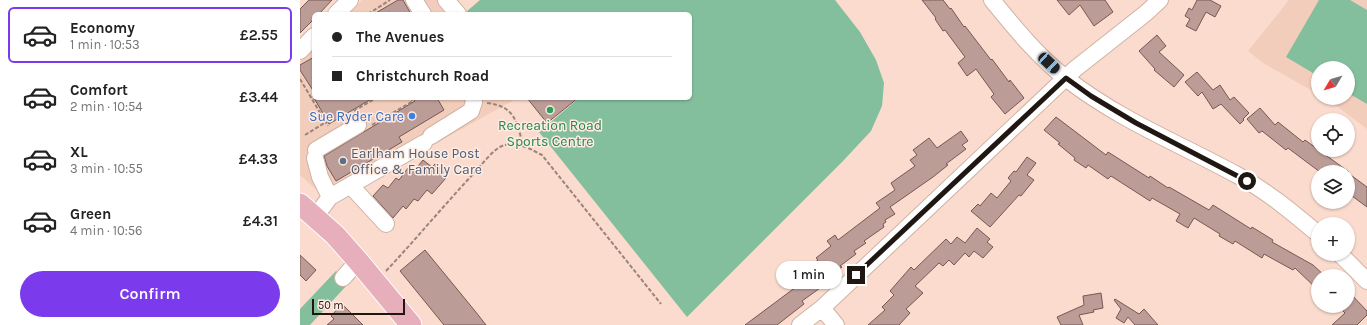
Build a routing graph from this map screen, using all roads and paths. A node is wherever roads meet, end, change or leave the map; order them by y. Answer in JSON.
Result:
{"nodes":[{"id":1,"x":350,"y":0,"type":"edge"},
{"id":2,"x":390,"y":0,"type":"edge"},
{"id":3,"x":414,"y":0,"type":"edge"},
{"id":4,"x":446,"y":0,"type":"edge"},
{"id":5,"x":992,"y":0,"type":"edge"},
{"id":6,"x":1160,"y":0,"type":"edge"},
{"id":7,"x":339,"y":12,"type":"edge"},
{"id":8,"x":371,"y":12,"type":"edge"},
{"id":9,"x":422,"y":12,"type":"edge"},
{"id":10,"x":456,"y":12,"type":"edge"},
{"id":11,"x":312,"y":38,"type":"edge"},
{"id":12,"x":300,"y":51,"type":"edge"},
{"id":13,"x":1066,"y":78,"type":"junction"},
{"id":14,"x":300,"y":80,"type":"edge"},
{"id":15,"x":312,"y":99,"type":"edge"},
{"id":16,"x":312,"y":100,"type":"edge"},
{"id":17,"x":474,"y":100,"type":"edge"},
{"id":18,"x":358,"y":125,"type":"dead end"},
{"id":19,"x":305,"y":135,"type":"dead end"},
{"id":20,"x":523,"y":146,"type":"junction"},
{"id":21,"x":351,"y":186,"type":"junction"},
{"id":22,"x":330,"y":197,"type":"junction"},
{"id":23,"x":307,"y":211,"type":"edge"},
{"id":24,"x":386,"y":224,"type":"dead end"},
{"id":25,"x":1311,"y":228,"type":"edge"},
{"id":26,"x":358,"y":261,"type":"junction"},
{"id":27,"x":1347,"y":261,"type":"edge"},
{"id":28,"x":342,"y":278,"type":"dead end"},
{"id":29,"x":1367,"y":281,"type":"edge"},
{"id":30,"x":376,"y":282,"type":"junction"},
{"id":31,"x":661,"y":304,"type":"dead end"},
{"id":32,"x":822,"y":308,"type":"junction"},
{"id":33,"x":411,"y":325,"type":"edge"},
{"id":34,"x":800,"y":325,"type":"edge"},
{"id":35,"x":836,"y":325,"type":"edge"}],
"edges":[{"from":1,"to":7,"type":"street"},
{"from":2,"to":8,"type":"path"},
{"from":3,"to":9,"type":"street"},
{"from":4,"to":10,"type":"street"},
{"from":5,"to":13,"type":"street"},
{"from":6,"to":13,"type":"street"},
{"from":11,"to":12,"type":"street"},
{"from":13,"to":25,"type":"street"},
{"from":13,"to":32,"type":"street"},
{"from":14,"to":15,"type":"path"},
{"from":16,"to":19,"type":"path"},
{"from":17,"to":20,"type":"path"},
{"from":17,"to":21,"type":"street"},
{"from":18,"to":22,"type":"street"},
{"from":20,"to":30,"type":"path"},
{"from":20,"to":31,"type":"path"},
{"from":21,"to":22,"type":"street"},
{"from":21,"to":24,"type":"street"},
{"from":22,"to":23,"type":"street"},
{"from":23,"to":26,"type":"main road"},
{"from":26,"to":28,"type":"street"},
{"from":26,"to":30,"type":"main road"},
{"from":27,"to":29,"type":"street"},
{"from":30,"to":33,"type":"main road"},
{"from":32,"to":34,"type":"street"},
{"from":32,"to":35,"type":"street"}]}
